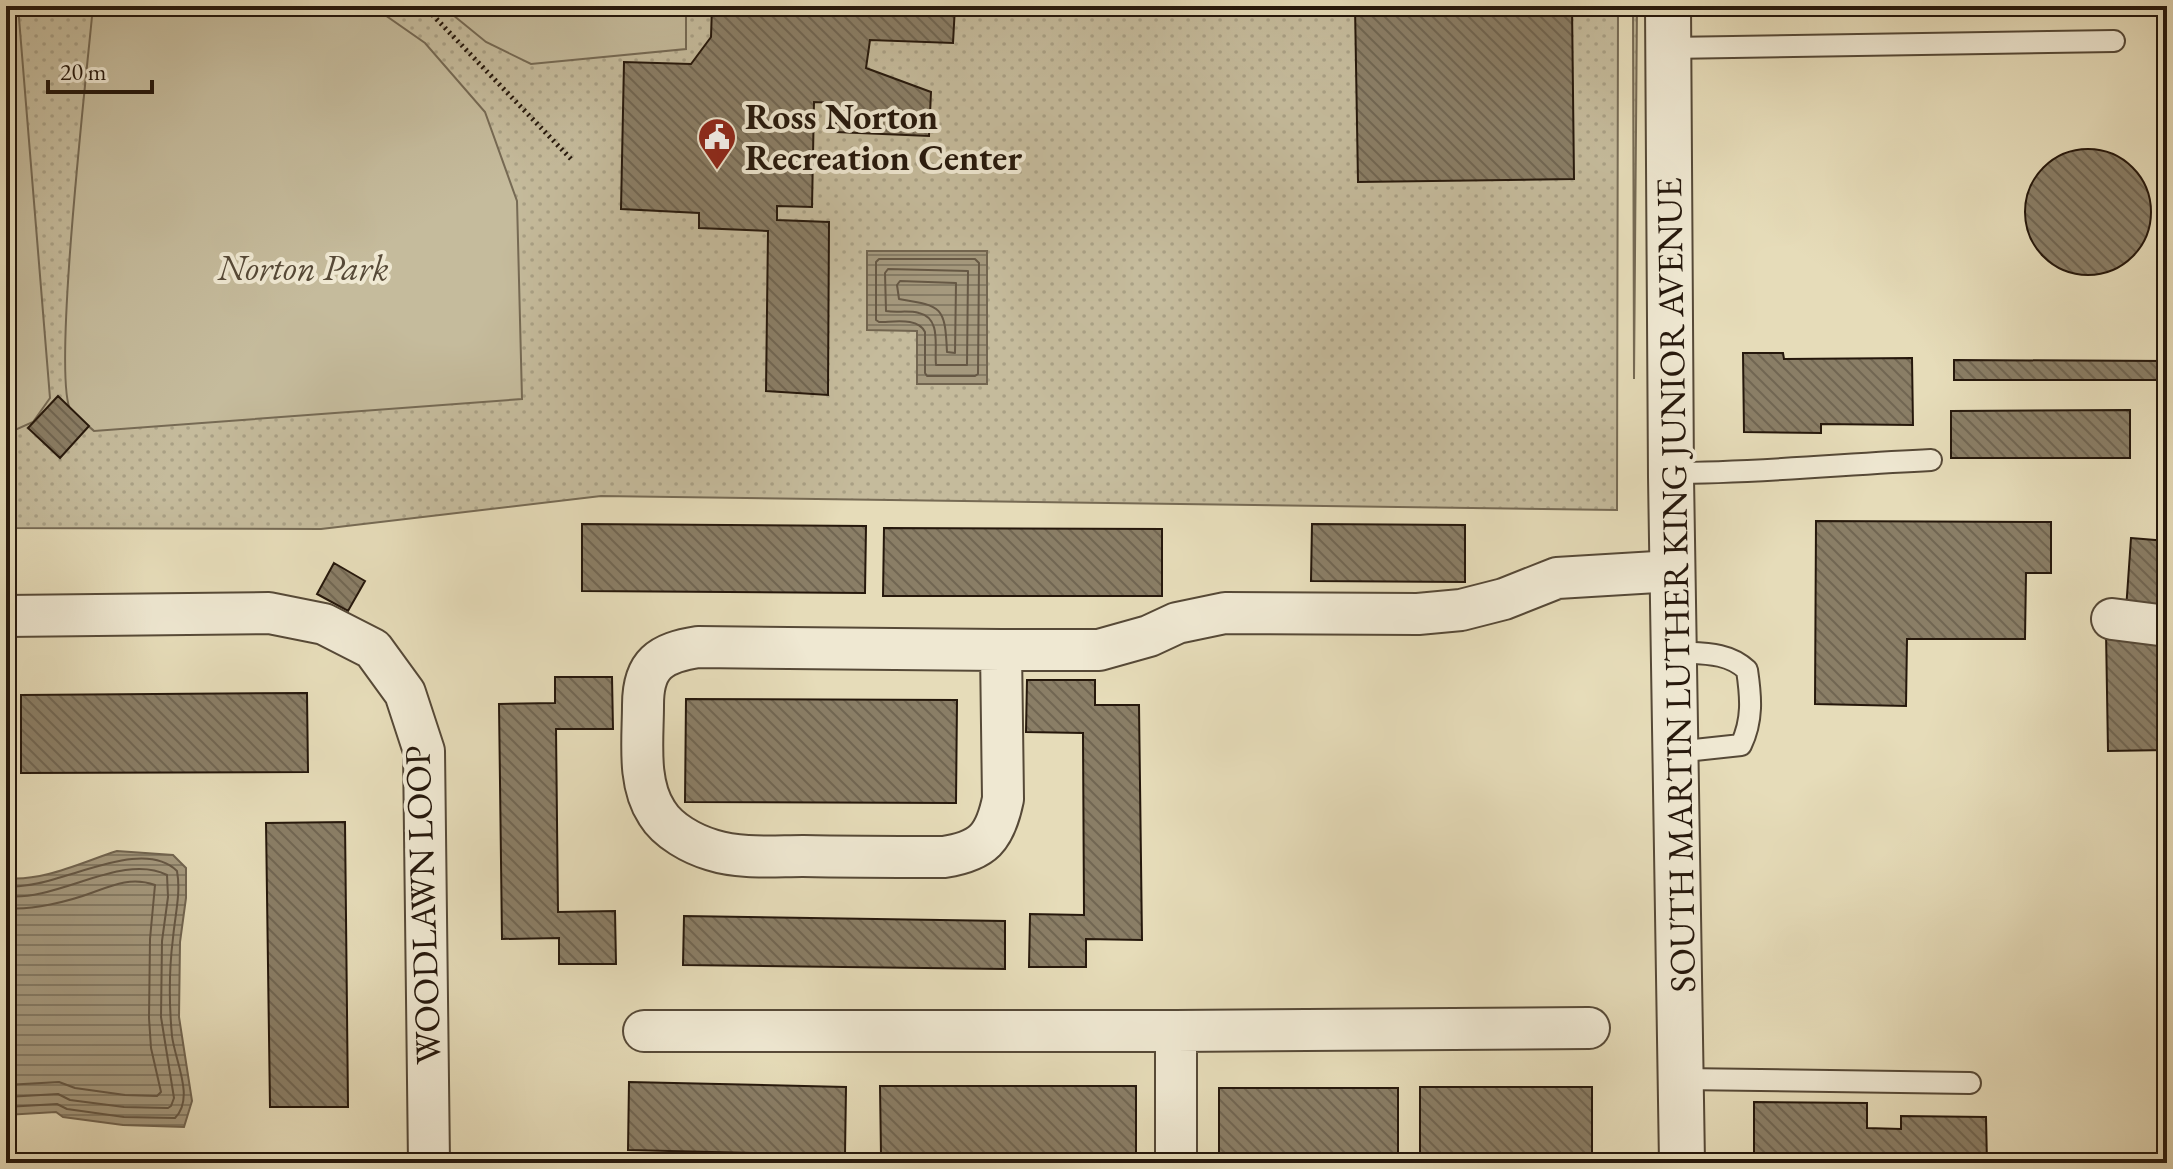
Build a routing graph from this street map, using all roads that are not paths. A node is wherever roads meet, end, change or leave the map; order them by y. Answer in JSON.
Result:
{"nodes":[{"id":1,"x":1669,"y":27,"type":"edge"},
{"id":2,"x":2114,"y":41,"type":"dead end"},
{"id":3,"x":1931,"y":460,"type":"dead end"},
{"id":4,"x":1671,"y":473,"type":"junction"},
{"id":5,"x":1673,"y":571,"type":"junction"},
{"id":6,"x":6,"y":616,"type":"edge"},
{"id":7,"x":2112,"y":619,"type":"dead end"},
{"id":8,"x":2167,"y":626,"type":"edge"},
{"id":9,"x":1001,"y":650,"type":"junction"},
{"id":10,"x":1674,"y":652,"type":"junction"},
{"id":11,"x":1676,"y":752,"type":"junction"},
{"id":12,"x":1589,"y":1028,"type":"dead end"},
{"id":13,"x":644,"y":1031,"type":"dead end"},
{"id":14,"x":1176,"y":1031,"type":"junction"},
{"id":15,"x":1681,"y":1079,"type":"junction"},
{"id":16,"x":1970,"y":1083,"type":"dead end"},
{"id":17,"x":429,"y":1163,"type":"edge"},
{"id":18,"x":1176,"y":1163,"type":"edge"},
{"id":19,"x":1682,"y":1163,"type":"edge"}],
"edges":[{"from":1,"to":2,"type":"lane"},
{"from":1,"to":4,"type":"street","name":"SOUTH MARTIN LUTHER KING JUNIOR AVENUE"},
{"from":3,"to":4,"type":"lane"},
{"from":4,"to":5,"type":"street","name":"SOUTH MARTIN LUTHER KING JUNIOR AVENUE"},
{"from":5,"to":9,"type":"street"},
{"from":5,"to":10,"type":"street","name":"SOUTH MARTIN LUTHER KING JUNIOR AVENUE"},
{"from":6,"to":17,"type":"street","name":"WOODLAWN LOOP"},
{"from":7,"to":8,"type":"street"},
{"from":9,"to":9,"type":"street"},
{"from":10,"to":11,"type":"street","name":"SOUTH MARTIN LUTHER KING JUNIOR AVENUE"},
{"from":10,"to":11,"type":"lane"},
{"from":11,"to":15,"type":"street","name":"SOUTH MARTIN LUTHER KING JUNIOR AVENUE"},
{"from":12,"to":14,"type":"street"},
{"from":13,"to":14,"type":"street"},
{"from":14,"to":18,"type":"street"},
{"from":15,"to":16,"type":"lane"},
{"from":15,"to":19,"type":"street","name":"SOUTH MARTIN LUTHER KING JUNIOR AVENUE"}]}
